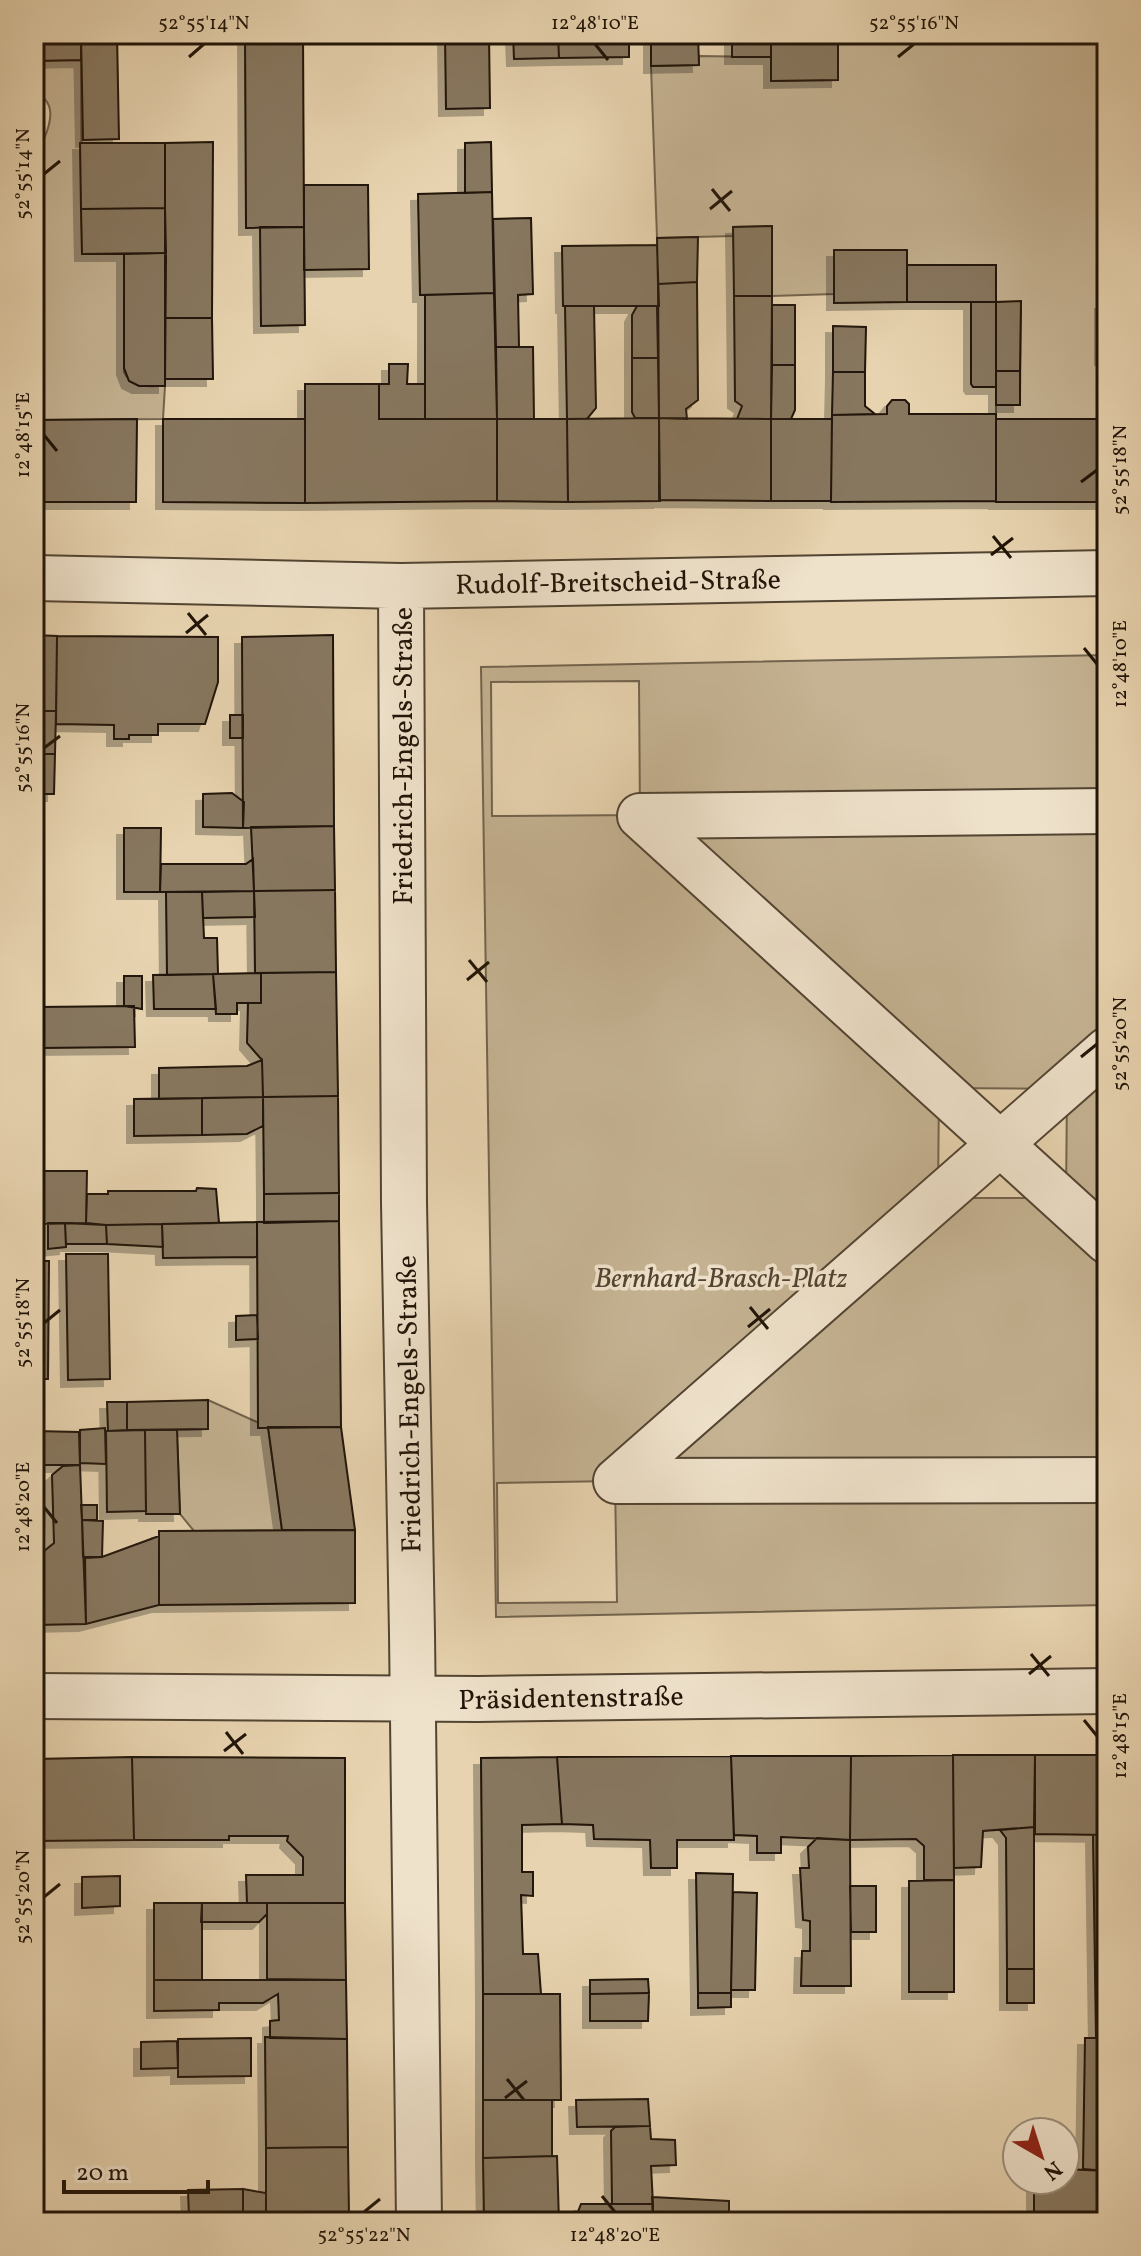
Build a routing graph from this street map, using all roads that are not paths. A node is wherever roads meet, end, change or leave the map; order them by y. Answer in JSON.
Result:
{"nodes":[{"id":1,"x":1107,"y":573,"type":"edge"},
{"id":2,"x":34,"y":578,"type":"edge"},
{"id":3,"x":401,"y":586,"type":"junction"},
{"id":4,"x":1107,"y":811,"type":"edge"},
{"id":5,"x":1107,"y":1050,"type":"edge"},
{"id":6,"x":1000,"y":1144,"type":"junction"},
{"id":7,"x":1107,"y":1241,"type":"edge"},
{"id":8,"x":1107,"y":1480,"type":"edge"},
{"id":9,"x":1107,"y":1691,"type":"edge"},
{"id":10,"x":34,"y":1696,"type":"edge"},
{"id":11,"x":412,"y":1698,"type":"junction"},
{"id":12,"x":419,"y":2222,"type":"edge"}],
"edges":[{"from":1,"to":3,"type":"street","name":"Rudolf-Breitscheid-Straße"},
{"from":2,"to":3,"type":"street","name":"Rudolf-Breitscheid-Straße"},
{"from":3,"to":11,"type":"street","name":"Friedrich-Engels-Straße"},
{"from":4,"to":6,"type":"street"},
{"from":5,"to":6,"type":"street"},
{"from":6,"to":7,"type":"street"},
{"from":6,"to":8,"type":"street"},
{"from":9,"to":11,"type":"street","name":"Präsidentenstraße"},
{"from":10,"to":11,"type":"street","name":"Präsidentenstraße"},
{"from":11,"to":12,"type":"street","name":"Friedrich-Engels-Straße"}]}
